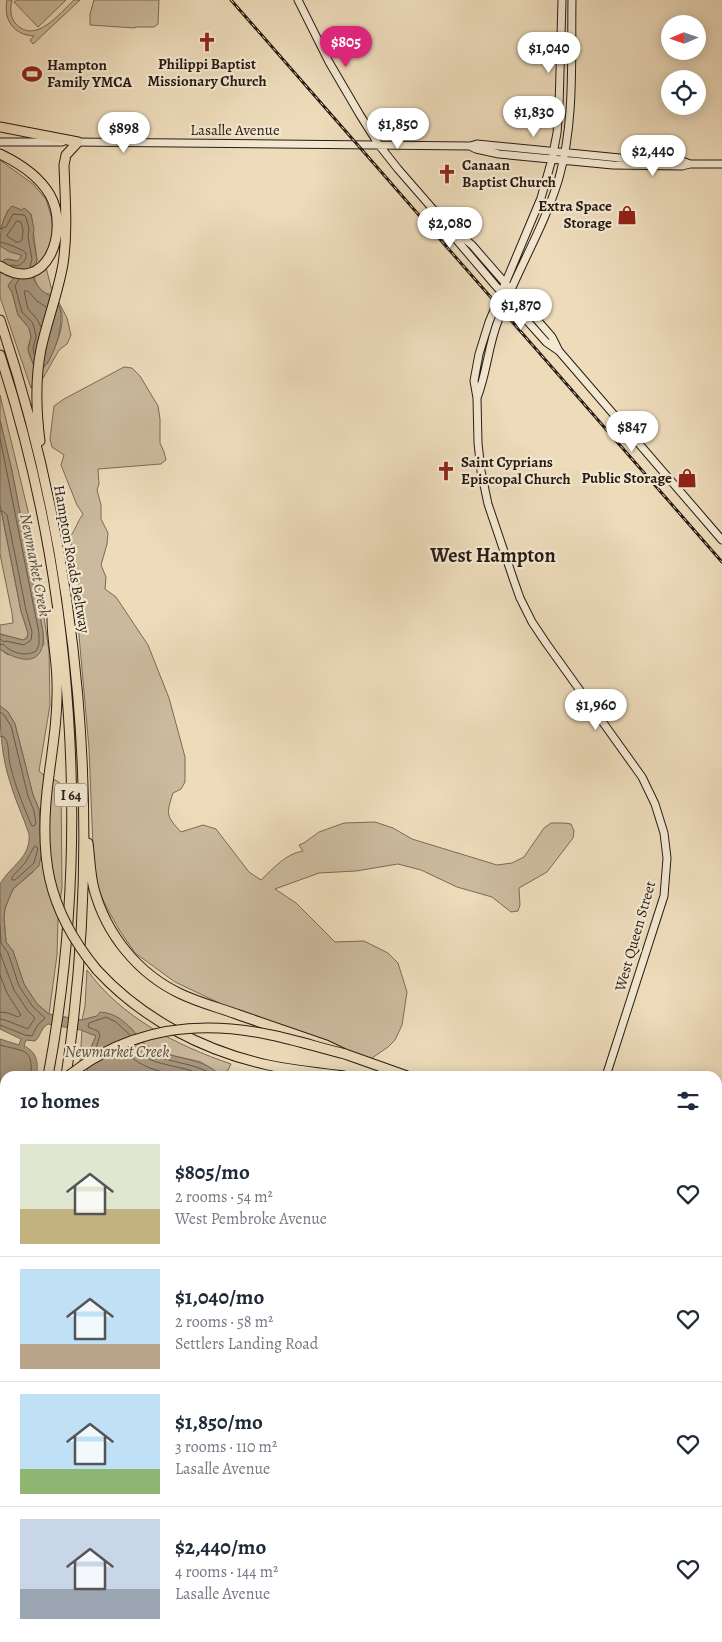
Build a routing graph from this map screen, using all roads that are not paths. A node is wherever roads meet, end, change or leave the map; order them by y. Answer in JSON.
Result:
{"nodes":[{"id":1,"x":298,"y":0,"type":"edge"},
{"id":2,"x":562,"y":0,"type":"edge"},
{"id":3,"x":572,"y":0,"type":"edge"},
{"id":4,"x":0,"y":127,"type":"edge"},
{"id":5,"x":0,"y":142,"type":"edge"},
{"id":6,"x":78,"y":142,"type":"junction"},
{"id":7,"x":380,"y":144,"type":"junction"},
{"id":8,"x":470,"y":146,"type":"junction"},
{"id":9,"x":554,"y":151,"type":"junction"},
{"id":10,"x":565,"y":152,"type":"junction"},
{"id":11,"x":0,"y":154,"type":"edge"},
{"id":12,"x":552,"y":159,"type":"junction"},
{"id":13,"x":563,"y":160,"type":"junction"},
{"id":14,"x":690,"y":164,"type":"junction"},
{"id":15,"x":722,"y":164,"type":"edge"},
{"id":16,"x":445,"y":223,"type":"junction"},
{"id":17,"x":0,"y":266,"type":"edge"},
{"id":18,"x":504,"y":283,"type":"junction"},
{"id":19,"x":511,"y":290,"type":"junction"},
{"id":20,"x":501,"y":292,"type":"junction"},
{"id":21,"x":507,"y":298,"type":"junction"},
{"id":22,"x":0,"y":320,"type":"edge"},
{"id":23,"x":559,"y":351,"type":"junction"},
{"id":24,"x":0,"y":355,"type":"edge"},
{"id":25,"x":0,"y":378,"type":"edge"},
{"id":26,"x":477,"y":398,"type":"junction"},
{"id":27,"x":22,"y":432,"type":"junction"},
{"id":28,"x":46,"y":488,"type":"junction"},
{"id":29,"x":722,"y":540,"type":"edge"},
{"id":30,"x":53,"y":580,"type":"junction"},
{"id":31,"x":84,"y":809,"type":"junction"},
{"id":32,"x":346,"y":1054,"type":"junction"},
{"id":33,"x":49,"y":1071,"type":"edge"},
{"id":34,"x":68,"y":1071,"type":"edge"},
{"id":35,"x":74,"y":1071,"type":"edge"},
{"id":36,"x":310,"y":1071,"type":"edge"},
{"id":37,"x":392,"y":1071,"type":"edge"},
{"id":38,"x":608,"y":1071,"type":"edge"}],
"edges":[{"from":1,"to":7,"type":"main road"},
{"from":2,"to":9,"type":"main road","name":"West Queen Street"},
{"from":3,"to":10,"type":"main road","name":"West Queen Street"},
{"from":4,"to":6,"type":"highway"},
{"from":5,"to":6,"type":"main road","name":"Lasalle Avenue"},
{"from":6,"to":7,"type":"main road","name":"Lasalle Avenue"},
{"from":6,"to":28,"type":"highway"},
{"from":7,"to":8,"type":"main road","name":"Lasalle Avenue"},
{"from":7,"to":16,"type":"main road"},
{"from":8,"to":9,"type":"main road","name":"Lasalle Avenue"},
{"from":8,"to":12,"type":"main road","name":"Lasalle Avenue"},
{"from":9,"to":10,"type":"main road","name":"Lasalle Avenue"},
{"from":9,"to":12,"type":"main road","name":"West Queen Street"},
{"from":10,"to":13,"type":"main road","name":"West Queen Street"},
{"from":10,"to":14,"type":"main road","name":"Lasalle Avenue"},
{"from":11,"to":17,"type":"highway"},
{"from":12,"to":13,"type":"main road","name":"Lasalle Avenue"},
{"from":12,"to":18,"type":"main road","name":"West Queen Street"},
{"from":13,"to":14,"type":"main road","name":"Lasalle Avenue"},
{"from":13,"to":19,"type":"main road","name":"West Queen Street"},
{"from":14,"to":15,"type":"main road","name":"Lasalle Avenue"},
{"from":16,"to":18,"type":"main road"},
{"from":16,"to":20,"type":"main road"},
{"from":18,"to":19,"type":"main road"},
{"from":18,"to":20,"type":"main road","name":"West Queen Street"},
{"from":19,"to":21,"type":"main road","name":"West Queen Street"},
{"from":19,"to":23,"type":"main road"},
{"from":20,"to":21,"type":"main road"},
{"from":20,"to":26,"type":"main road","name":"West Queen Street"},
{"from":21,"to":23,"type":"main road"},
{"from":21,"to":26,"type":"main road","name":"West Queen Street"},
{"from":22,"to":28,"type":"highway","name":"Hampton Roads Beltway","number":"I 64"},
{"from":23,"to":29,"type":"main road"},
{"from":24,"to":27,"type":"highway","name":"Hampton Roads Beltway","number":"I 64"},
{"from":25,"to":27,"type":"highway"},
{"from":26,"to":38,"type":"main road","name":"West Queen Street"},
{"from":27,"to":30,"type":"highway","name":"Hampton Roads Beltway","number":"I 64"},
{"from":28,"to":31,"type":"highway","name":"Hampton Roads Beltway","number":"I 64"},
{"from":30,"to":33,"type":"highway","number":"I 64"},
{"from":30,"to":36,"type":"highway","bridge":true},
{"from":31,"to":32,"type":"highway","bridge":true},
{"from":31,"to":34,"type":"highway","number":"I 64"},
{"from":32,"to":35,"type":"highway","bridge":true},
{"from":32,"to":37,"type":"highway"}]}
